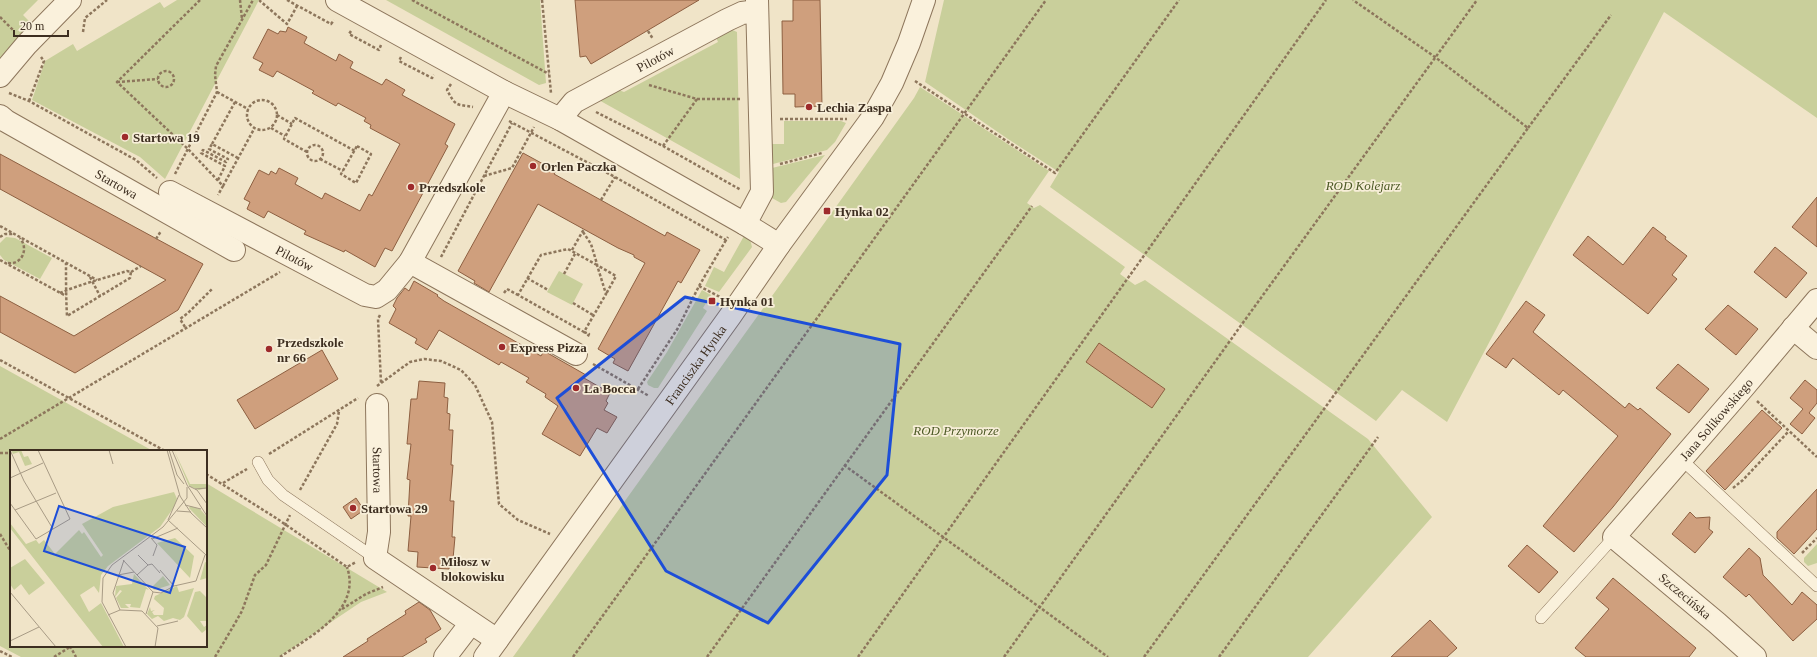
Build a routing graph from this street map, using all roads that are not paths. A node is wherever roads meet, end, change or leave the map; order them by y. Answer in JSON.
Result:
{"nodes":[{"id":1,"x":70,"y":0,"type":"edge"},
{"id":2,"x":337,"y":0,"type":"edge"},
{"id":3,"x":924,"y":0,"type":"edge"},
{"id":4,"x":757,"y":5,"type":"edge"},
{"id":5,"x":2,"y":83,"type":"edge"},
{"id":6,"x":504,"y":92,"type":"junction"},
{"id":7,"x":0,"y":116,"type":"edge"},
{"id":8,"x":560,"y":119,"type":"junction"},
{"id":9,"x":168,"y":185,"type":"road end"},
{"id":10,"x":746,"y":224,"type":"junction"},
{"id":11,"x":779,"y":245,"type":"junction"},
{"id":12,"x":234,"y":250,"type":"dead end"},
{"id":13,"x":410,"y":262,"type":"junction"},
{"id":14,"x":1817,"y":300,"type":"edge"},
{"id":15,"x":1793,"y":328,"type":"junction"},
{"id":16,"x":1817,"y":348,"type":"edge"},
{"id":17,"x":576,"y":354,"type":"road end"},
{"id":18,"x":372,"y":396,"type":"road end"},
{"id":19,"x":1680,"y":459,"type":"junction"},
{"id":20,"x":258,"y":462,"type":"road end"},
{"id":21,"x":1614,"y":537,"type":"junction"},
{"id":22,"x":367,"y":559,"type":"junction"},
{"id":23,"x":1817,"y":586,"type":"edge"},
{"id":24,"x":1541,"y":618,"type":"dead end"},
{"id":25,"x":471,"y":623,"type":"junction"},
{"id":26,"x":491,"y":649,"type":"edge"},
{"id":27,"x":445,"y":657,"type":"edge"},
{"id":28,"x":1755,"y":657,"type":"edge"}],
"edges":[{"from":1,"to":5,"type":"street"},
{"from":2,"to":6,"type":"street"},
{"from":3,"to":11,"type":"street","name":"Franciszka Hynka"},
{"from":4,"to":8,"type":"street","name":"Pilotów"},
{"from":4,"to":10,"type":"street","name":"Pilotów"},
{"from":6,"to":8,"type":"street"},
{"from":6,"to":13,"type":"street","name":"Pilotów"},
{"from":7,"to":12,"type":"street","name":"Startowa"},
{"from":8,"to":10,"type":"street"},
{"from":9,"to":13,"type":"street","name":"Pilotów"},
{"from":10,"to":11,"type":"street"},
{"from":11,"to":26,"type":"street","name":"Franciszka Hynka"},
{"from":13,"to":17,"type":"street"},
{"from":14,"to":15,"type":"street","name":"Jana Solikowskiego"},
{"from":15,"to":16,"type":"street"},
{"from":15,"to":19,"type":"street","name":"Jana Solikowskiego"},
{"from":18,"to":22,"type":"street","name":"Startowa"},
{"from":19,"to":21,"type":"street","name":"Jana Solikowskiego"},
{"from":19,"to":23,"type":"lane"},
{"from":20,"to":22,"type":"lane"},
{"from":21,"to":24,"type":"lane"},
{"from":21,"to":28,"type":"street","name":"Szczecińska"},
{"from":22,"to":25,"type":"street"},
{"from":25,"to":26,"type":"street"},
{"from":25,"to":27,"type":"street"}]}
